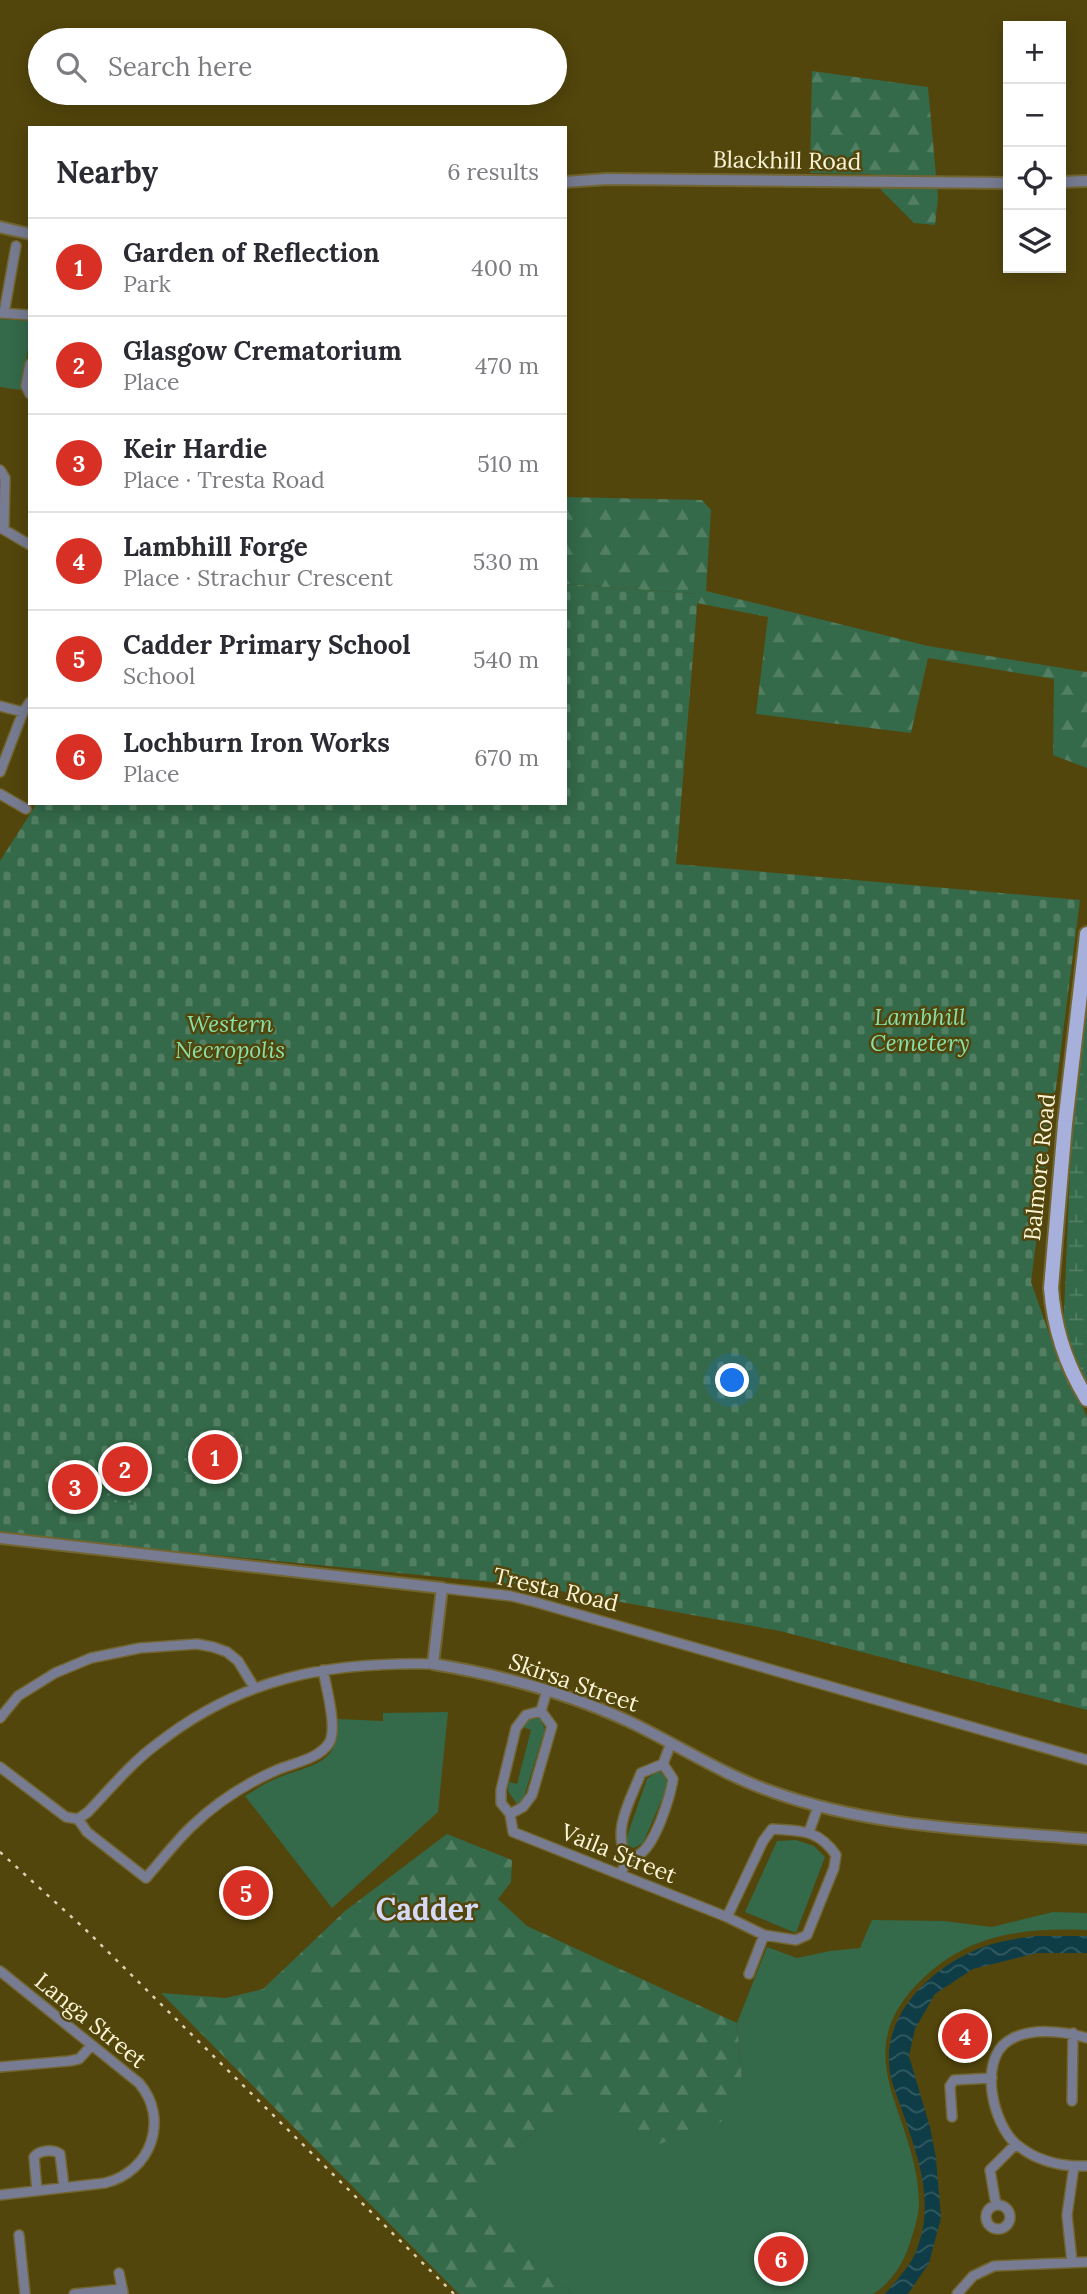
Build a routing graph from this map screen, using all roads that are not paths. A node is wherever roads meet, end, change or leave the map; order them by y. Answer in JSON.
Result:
{"nodes":[{"id":1,"x":1087,"y":181,"type":"edge"},
{"id":2,"x":567,"y":182,"type":"edge"},
{"id":3,"x":1066,"y":182,"type":"edge"},
{"id":4,"x":1003,"y":183,"type":"edge"},
{"id":5,"x":0,"y":227,"type":"edge"},
{"id":6,"x":28,"y":234,"type":"edge"},
{"id":7,"x":16,"y":246,"type":"dead end"},
{"id":8,"x":2,"y":313,"type":"edge"},
{"id":9,"x":28,"y":315,"type":"edge"},
{"id":10,"x":0,"y":470,"type":"edge"},
{"id":11,"x":2,"y":528,"type":"edge"},
{"id":12,"x":28,"y":544,"type":"edge"},
{"id":13,"x":28,"y":705,"type":"edge"},
{"id":14,"x":0,"y":706,"type":"edge"},
{"id":15,"x":23,"y":712,"type":"junction"},
{"id":16,"x":0,"y":772,"type":"edge"},
{"id":17,"x":0,"y":794,"type":"edge"},
{"id":18,"x":26,"y":810,"type":"dead end"},
{"id":19,"x":1087,"y":934,"type":"edge"},
{"id":20,"x":1087,"y":1399,"type":"edge"},
{"id":21,"x":0,"y":1538,"type":"edge"},
{"id":22,"x":442,"y":1588,"type":"junction"},
{"id":23,"x":433,"y":1664,"type":"junction"},
{"id":24,"x":323,"y":1670,"type":"junction"},
{"id":25,"x":254,"y":1687,"type":"junction"},
{"id":26,"x":547,"y":1690,"type":"junction"},
{"id":27,"x":541,"y":1712,"type":"junction"},
{"id":28,"x":0,"y":1718,"type":"edge"},
{"id":29,"x":671,"y":1743,"type":"junction"},
{"id":30,"x":1087,"y":1760,"type":"edge"},
{"id":31,"x":663,"y":1764,"type":"junction"},
{"id":32,"x":0,"y":1767,"type":"edge"},
{"id":33,"x":818,"y":1807,"type":"junction"},
{"id":34,"x":510,"y":1814,"type":"junction"},
{"id":35,"x":78,"y":1819,"type":"junction"},
{"id":36,"x":809,"y":1832,"type":"junction"},
{"id":37,"x":1087,"y":1839,"type":"edge"},
{"id":38,"x":627,"y":1858,"type":"junction"},
{"id":39,"x":621,"y":1874,"type":"junction"},
{"id":40,"x":727,"y":1917,"type":"junction"},
{"id":41,"x":764,"y":1935,"type":"junction"},
{"id":42,"x":0,"y":1971,"type":"edge"},
{"id":43,"x":748,"y":1974,"type":"dead end"},
{"id":44,"x":1073,"y":2033,"type":"junction"},
{"id":45,"x":1087,"y":2038,"type":"edge"},
{"id":46,"x":92,"y":2045,"type":"junction"},
{"id":47,"x":0,"y":2067,"type":"edge"},
{"id":48,"x":992,"y":2078,"type":"junction"},
{"id":49,"x":1072,"y":2101,"type":"dead end"},
{"id":50,"x":952,"y":2117,"type":"dead end"},
{"id":51,"x":1016,"y":2144,"type":"junction"},
{"id":52,"x":1073,"y":2166,"type":"junction"},
{"id":53,"x":1087,"y":2166,"type":"edge"},
{"id":54,"x":64,"y":2187,"type":"junction"},
{"id":55,"x":37,"y":2191,"type":"junction"},
{"id":56,"x":0,"y":2194,"type":"edge"},
{"id":57,"x":996,"y":2205,"type":"dead end"},
{"id":58,"x":19,"y":2235,"type":"dead end"},
{"id":59,"x":1072,"y":2262,"type":"junction"},
{"id":60,"x":1087,"y":2262,"type":"edge"},
{"id":61,"x":119,"y":2273,"type":"dead end"},
{"id":62,"x":122,"y":2291,"type":"edge"},
{"id":63,"x":25,"y":2294,"type":"edge"},
{"id":64,"x":74,"y":2294,"type":"edge"},
{"id":65,"x":957,"y":2294,"type":"edge"}],
"edges":[{"from":1,"to":3,"type":"street"},
{"from":2,"to":4,"type":"street","name":"Blackhill Road"},
{"from":5,"to":6,"type":"street"},
{"from":7,"to":8,"type":"street"},
{"from":8,"to":9,"type":"street"},
{"from":10,"to":11,"type":"street"},
{"from":11,"to":12,"type":"street"},
{"from":13,"to":15,"type":"street"},
{"from":14,"to":15,"type":"street"},
{"from":15,"to":16,"type":"street"},
{"from":17,"to":18,"type":"street"},
{"from":19,"to":20,"type":"main road","name":"Balmore Road"},
{"from":21,"to":22,"type":"street","name":"Tresta Road"},
{"from":22,"to":23,"type":"street"},
{"from":22,"to":30,"type":"street","name":"Tresta Road"},
{"from":23,"to":24,"type":"street","name":"Skirsa Street"},
{"from":23,"to":26,"type":"street","name":"Skirsa Street"},
{"from":24,"to":25,"type":"street","name":"Skirsa Street"},
{"from":24,"to":35,"type":"street"},
{"from":25,"to":28,"type":"street"},
{"from":25,"to":35,"type":"street","name":"Skirsa Street"},
{"from":26,"to":27,"type":"street"},
{"from":26,"to":29,"type":"street","name":"Skirsa Street"},
{"from":27,"to":34,"type":"street"},
{"from":27,"to":34,"type":"street","name":"Vaila Street"},
{"from":29,"to":31,"type":"street"},
{"from":29,"to":33,"type":"street","name":"Skirsa Street"},
{"from":31,"to":38,"type":"street"},
{"from":31,"to":38,"type":"street"},
{"from":32,"to":35,"type":"street"},
{"from":33,"to":36,"type":"street"},
{"from":33,"to":37,"type":"street","name":"Skirsa Street"},
{"from":34,"to":39,"type":"street","name":"Vaila Street"},
{"from":36,"to":40,"type":"street"},
{"from":36,"to":41,"type":"street","name":"Vaila Street"},
{"from":38,"to":39,"type":"street"},
{"from":39,"to":40,"type":"street","name":"Vaila Street"},
{"from":40,"to":41,"type":"street","name":"Vaila Street"},
{"from":41,"to":43,"type":"street"},
{"from":42,"to":46,"type":"street","name":"Langa Street"},
{"from":44,"to":45,"type":"street"},
{"from":44,"to":48,"type":"street"},
{"from":44,"to":49,"type":"street"},
{"from":46,"to":47,"type":"street"},
{"from":46,"to":54,"type":"street","name":"Langa Street"},
{"from":48,"to":50,"type":"street"},
{"from":48,"to":51,"type":"street"},
{"from":51,"to":52,"type":"street"},
{"from":51,"to":57,"type":"street"},
{"from":52,"to":53,"type":"street"},
{"from":52,"to":59,"type":"street"},
{"from":54,"to":55,"type":"street","name":"Langa Street"},
{"from":54,"to":55,"type":"street"},
{"from":55,"to":56,"type":"street","name":"Langa Street"},
{"from":58,"to":63,"type":"street"},
{"from":59,"to":60,"type":"street"},
{"from":59,"to":65,"type":"street"},
{"from":61,"to":62,"type":"street"},
{"from":62,"to":64,"type":"street"}]}
